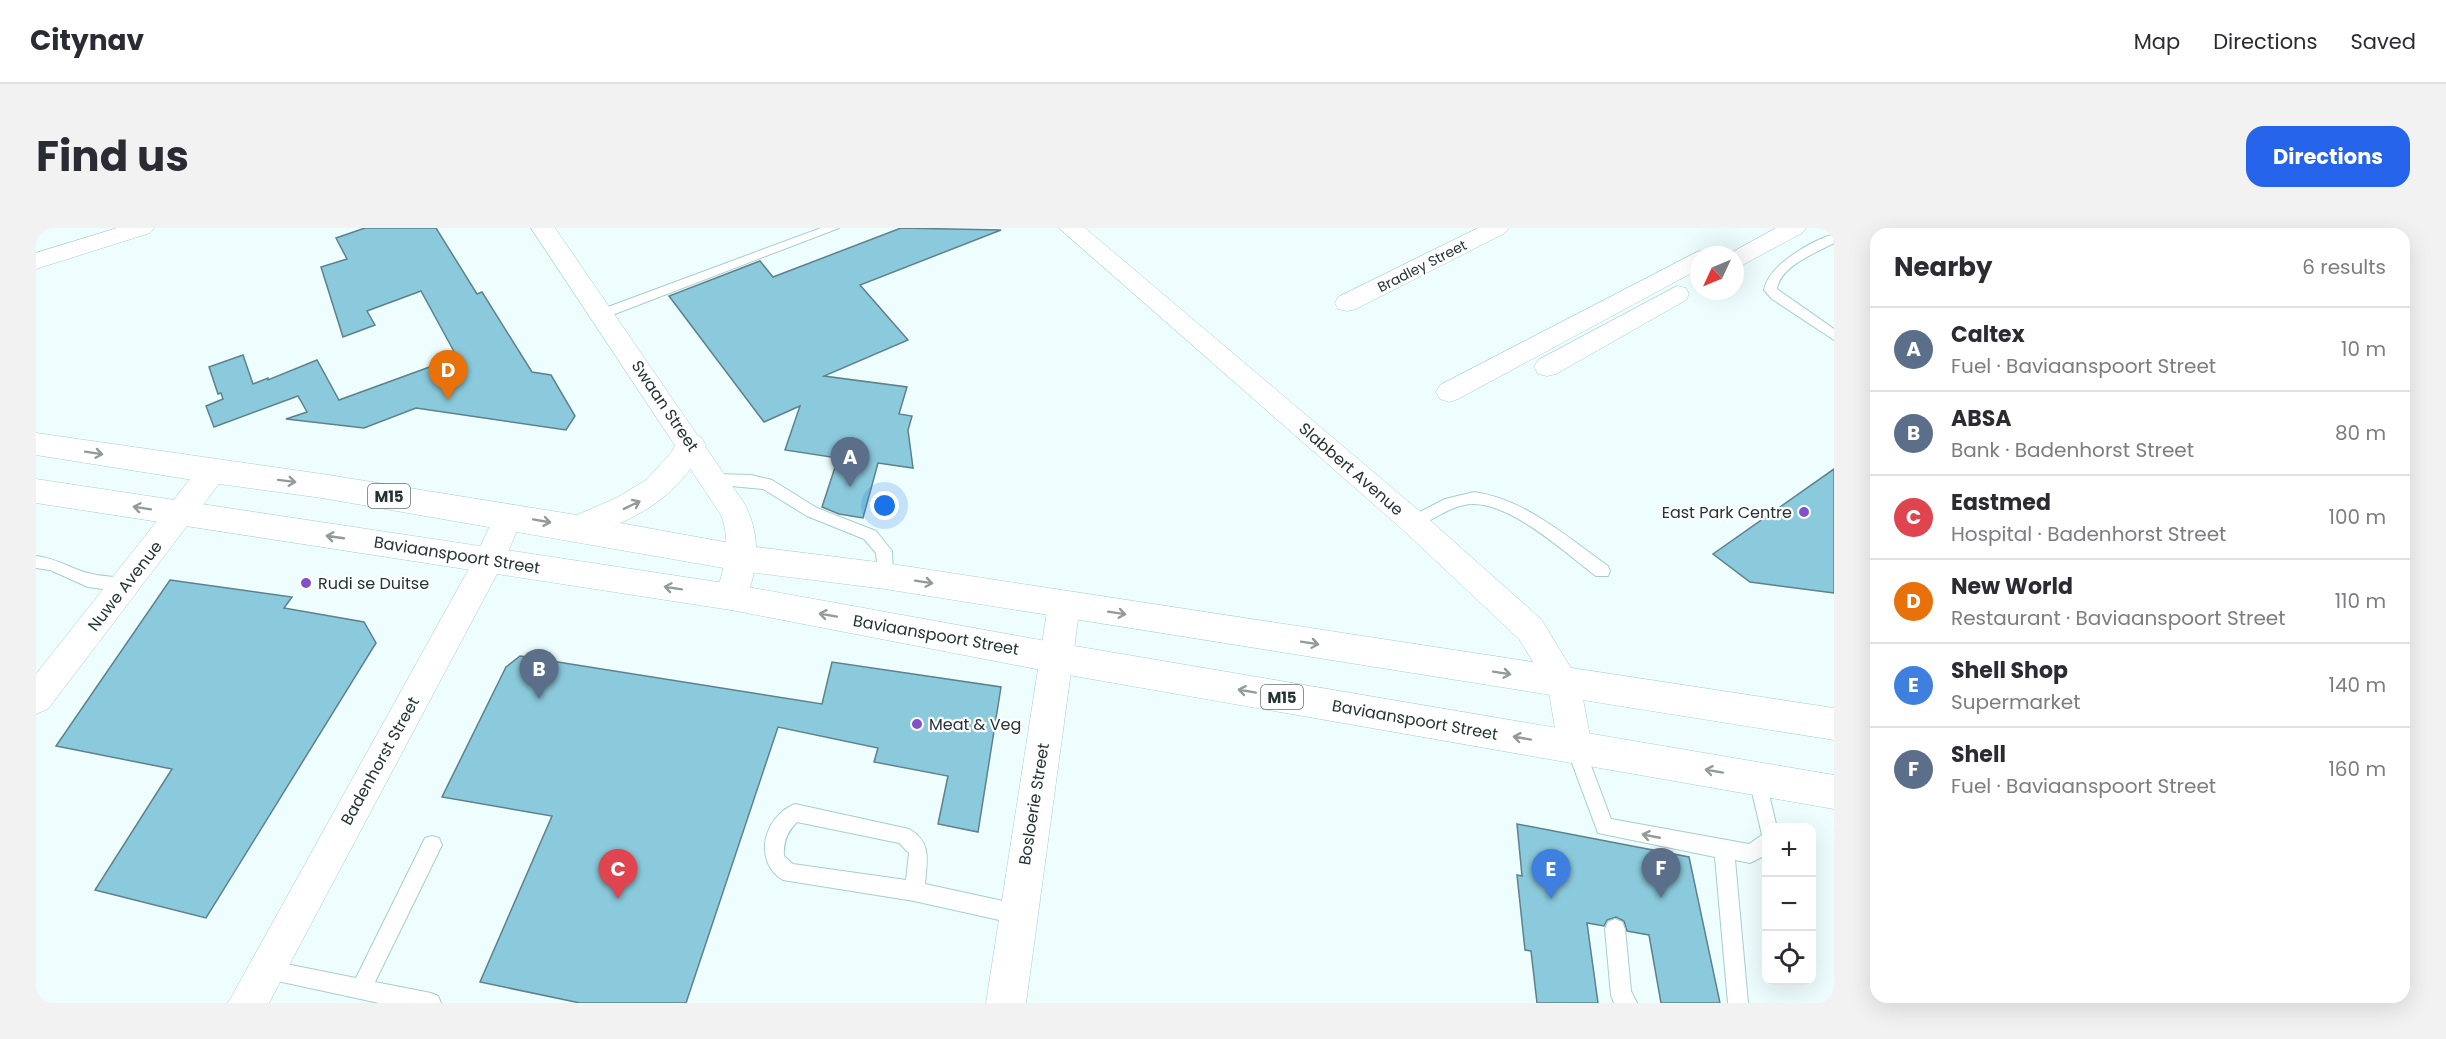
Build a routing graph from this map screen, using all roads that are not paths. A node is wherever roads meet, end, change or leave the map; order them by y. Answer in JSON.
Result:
{"nodes":[{"id":1,"x":142,"y":228,"type":"edge"},
{"id":2,"x":543,"y":228,"type":"edge"},
{"id":3,"x":833,"y":228,"type":"edge"},
{"id":4,"x":1071,"y":228,"type":"edge"},
{"id":5,"x":1497,"y":228,"type":"edge"},
{"id":6,"x":1756,"y":228,"type":"edge"},
{"id":7,"x":1794,"y":228,"type":"edge"},
{"id":8,"x":1834,"y":238,"type":"edge"},
{"id":9,"x":1723,"y":246,"type":"edge"},
{"id":10,"x":1744,"y":256,"type":"edge"},
{"id":11,"x":36,"y":261,"type":"edge"},
{"id":12,"x":1690,"y":263,"type":"edge"},
{"id":13,"x":1690,"y":287,"type":"edge"},
{"id":14,"x":1347,"y":303,"type":"dead end"},
{"id":15,"x":602,"y":314,"type":"junction"},
{"id":16,"x":1834,"y":335,"type":"edge"},
{"id":17,"x":1547,"y":368,"type":"dead end"},
{"id":18,"x":1449,"y":392,"type":"dead end"},
{"id":19,"x":36,"y":444,"type":"edge"},
{"id":20,"x":691,"y":445,"type":"junction"},
{"id":21,"x":212,"y":472,"type":"junction"},
{"id":22,"x":715,"y":480,"type":"junction"},
{"id":23,"x":36,"y":491,"type":"edge"},
{"id":24,"x":181,"y":514,"type":"junction"},
{"id":25,"x":508,"y":516,"type":"junction"},
{"id":26,"x":1413,"y":522,"type":"junction"},
{"id":27,"x":578,"y":528,"type":"junction"},
{"id":28,"x":741,"y":558,"type":"junction"},
{"id":29,"x":490,"y":559,"type":"junction"},
{"id":30,"x":36,"y":562,"type":"edge"},
{"id":31,"x":1602,"y":571,"type":"dead end"},
{"id":32,"x":885,"y":576,"type":"junction"},
{"id":33,"x":125,"y":585,"type":"junction"},
{"id":34,"x":731,"y":597,"type":"junction"},
{"id":35,"x":1064,"y":604,"type":"junction"},
{"id":36,"x":1057,"y":658,"type":"junction"},
{"id":37,"x":1564,"y":683,"type":"junction"},
{"id":38,"x":36,"y":699,"type":"edge"},
{"id":39,"x":1834,"y":723,"type":"edge"},
{"id":40,"x":1575,"y":747,"type":"junction"},
{"id":41,"x":1758,"y":779,"type":"junction"},
{"id":42,"x":1834,"y":792,"type":"edge"},
{"id":43,"x":1767,"y":823,"type":"edge"},
{"id":44,"x":432,"y":845,"type":"dead end"},
{"id":45,"x":1762,"y":848,"type":"edge"},
{"id":46,"x":1724,"y":850,"type":"junction"},
{"id":47,"x":914,"y":891,"type":"junction"},
{"id":48,"x":1017,"y":914,"type":"junction"},
{"id":49,"x":1615,"y":929,"type":"dead end"},
{"id":50,"x":266,"y":970,"type":"junction"},
{"id":51,"x":361,"y":989,"type":"junction"},
{"id":52,"x":407,"y":1001,"type":"edge"},
{"id":53,"x":248,"y":1003,"type":"edge"},
{"id":54,"x":431,"y":1003,"type":"edge"},
{"id":55,"x":1006,"y":1003,"type":"edge"},
{"id":56,"x":1627,"y":1003,"type":"edge"},
{"id":57,"x":1738,"y":1003,"type":"edge"}],
"edges":[{"from":1,"to":11,"type":"street"},
{"from":2,"to":15,"type":"street","name":"Swaan Street"},
{"from":3,"to":15,"type":"lane"},
{"from":4,"to":26,"type":"street","name":"Slabbert Avenue"},
{"from":5,"to":14,"type":"street","name":"Bradley Street"},
{"from":6,"to":9,"type":"street"},
{"from":7,"to":10,"type":"street"},
{"from":8,"to":16,"type":"lane"},
{"from":12,"to":18,"type":"street"},
{"from":13,"to":17,"type":"street"},
{"from":15,"to":20,"type":"street","name":"Swaan Street"},
{"from":19,"to":21,"type":"main road","number":"M15","one_way":true},
{"from":20,"to":22,"type":"street","name":"Swaan Street"},
{"from":27,"to":20,"type":"main road","one_way":true},
{"from":21,"to":24,"type":"street","name":"Nuwe Avenue"},
{"from":21,"to":25,"type":"main road","number":"M15","one_way":true},
{"from":22,"to":28,"type":"street","name":"Swaan Street"},
{"from":22,"to":32,"type":"lane"},
{"from":24,"to":23,"type":"main road","name":"Baviaanspoort Street","number":"M15","one_way":true},
{"from":29,"to":24,"type":"main road","name":"Baviaanspoort Street","number":"M15","one_way":true},
{"from":24,"to":33,"type":"street","name":"Nuwe Avenue"},
{"from":25,"to":27,"type":"main road","number":"M15","one_way":true},
{"from":25,"to":29,"type":"street","name":"Badenhorst Street"},
{"from":26,"to":31,"type":"lane"},
{"from":26,"to":37,"type":"street","name":"Slabbert Avenue"},
{"from":27,"to":28,"type":"main road","number":"M15"},
{"from":28,"to":32,"type":"main road","number":"M15"},
{"from":28,"to":34,"type":"street","name":"Swaan Street"},
{"from":34,"to":29,"type":"main road","name":"Baviaanspoort Street","number":"M15","one_way":true},
{"from":29,"to":50,"type":"street","name":"Badenhorst Street"},
{"from":30,"to":33,"type":"lane"},
{"from":32,"to":35,"type":"main road","number":"M15","one_way":true},
{"from":33,"to":38,"type":"street","name":"Nuwe Avenue"},
{"from":36,"to":34,"type":"main road","name":"Baviaanspoort Street","number":"M15","one_way":true},
{"from":35,"to":36,"type":"street","name":"Bosloerie Street"},
{"from":35,"to":37,"type":"main road","number":"M15","one_way":true},
{"from":40,"to":36,"type":"main road","name":"Baviaanspoort Street","number":"M15","one_way":true},
{"from":36,"to":48,"type":"street","name":"Bosloerie Street"},
{"from":37,"to":39,"type":"main road","number":"M15"},
{"from":37,"to":40,"type":"street","name":"Slabbert Avenue"},
{"from":41,"to":40,"type":"main road","name":"Baviaanspoort Street","number":"M15","one_way":true},
{"from":46,"to":40,"type":"lane","one_way":true},
{"from":41,"to":42,"type":"main road","name":"Baviaanspoort Street","number":"M15"},
{"from":41,"to":43,"type":"lane"},
{"from":44,"to":51,"type":"lane"},
{"from":45,"to":46,"type":"lane"},
{"from":46,"to":57,"type":"lane"},
{"from":47,"to":47,"type":"lane"},
{"from":47,"to":48,"type":"lane"},
{"from":48,"to":55,"type":"street","name":"Bosloerie Street"},
{"from":49,"to":56,"type":"lane"},
{"from":50,"to":51,"type":"lane"},
{"from":50,"to":53,"type":"street","name":"Badenhorst Street"},
{"from":51,"to":52,"type":"lane"},
{"from":52,"to":54,"type":"lane"}]}
